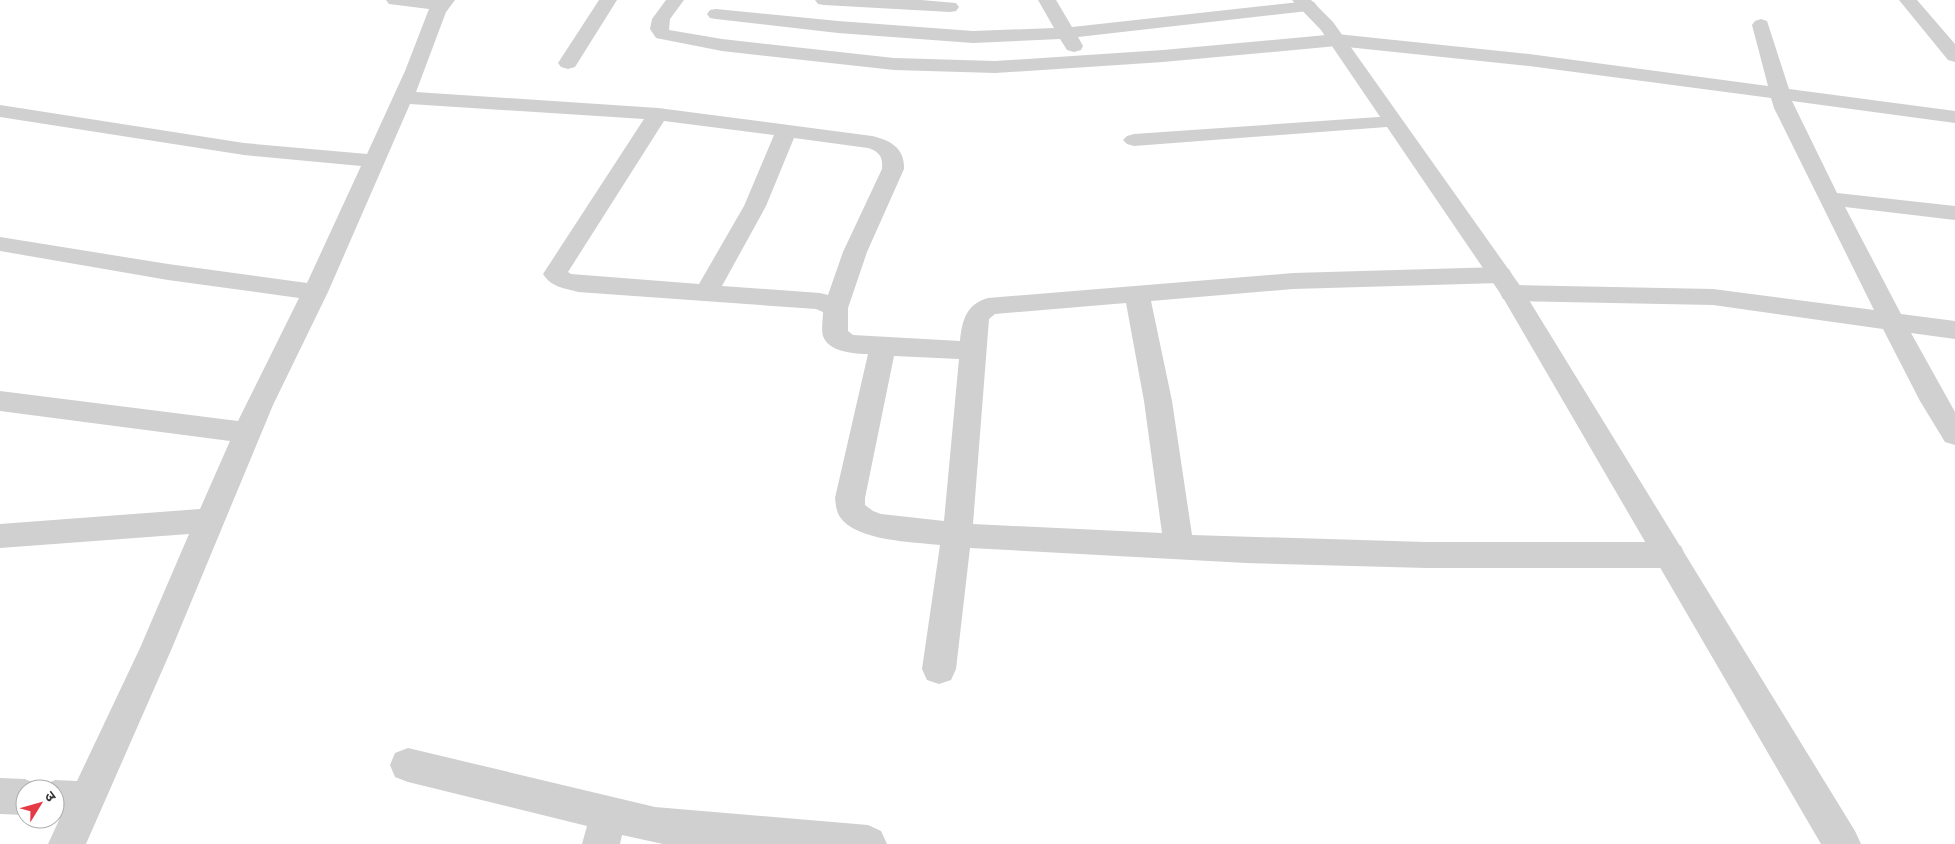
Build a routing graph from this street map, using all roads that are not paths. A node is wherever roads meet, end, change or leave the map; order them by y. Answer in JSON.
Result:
{"nodes":[{"id":1,"x":395,"y":0,"type":"edge"},
{"id":2,"x":608,"y":0,"type":"edge"},
{"id":3,"x":675,"y":0,"type":"edge"},
{"id":4,"x":824,"y":0,"type":"edge"},
{"id":5,"x":1046,"y":0,"type":"edge"},
{"id":6,"x":1908,"y":0,"type":"edge"},
{"id":7,"x":444,"y":2,"type":"edge"},
{"id":8,"x":1305,"y":3,"type":"edge"},
{"id":9,"x":720,"y":7,"type":"edge"},
{"id":10,"x":950,"y":7,"type":"dead end"},
{"id":11,"x":1761,"y":25,"type":"dead end"},
{"id":12,"x":1066,"y":33,"type":"junction"},
{"id":13,"x":1337,"y":40,"type":"junction"},
{"id":14,"x":700,"y":42,"type":"junction"},
{"id":15,"x":1955,"y":54,"type":"edge"},
{"id":16,"x":568,"y":62,"type":"dead end"},
{"id":17,"x":1084,"y":62,"type":"junction"},
{"id":18,"x":1779,"y":92,"type":"junction"},
{"id":19,"x":403,"y":97,"type":"junction"},
{"id":20,"x":0,"y":111,"type":"edge"},
{"id":21,"x":658,"y":114,"type":"junction"},
{"id":22,"x":1955,"y":117,"type":"edge"},
{"id":23,"x":1394,"y":122,"type":"junction"},
{"id":24,"x":786,"y":131,"type":"junction"},
{"id":25,"x":1134,"y":140,"type":"dead end"},
{"id":26,"x":375,"y":161,"type":"junction"},
{"id":27,"x":1830,"y":199,"type":"junction"},
{"id":28,"x":1955,"y":213,"type":"edge"},
{"id":29,"x":0,"y":244,"type":"edge"},
{"id":30,"x":1506,"y":284,"type":"junction"},
{"id":31,"x":316,"y":292,"type":"junction"},
{"id":32,"x":706,"y":293,"type":"junction"},
{"id":33,"x":1137,"y":295,"type":"junction"},
{"id":34,"x":836,"y":308,"type":"junction"},
{"id":35,"x":1893,"y":322,"type":"junction"},
{"id":36,"x":1955,"y":330,"type":"edge"},
{"id":37,"x":883,"y":347,"type":"junction"},
{"id":38,"x":972,"y":351,"type":"junction"},
{"id":39,"x":0,"y":401,"type":"edge"},
{"id":40,"x":247,"y":432,"type":"junction"},
{"id":41,"x":1955,"y":435,"type":"edge"},
{"id":42,"x":210,"y":520,"type":"junction"},
{"id":43,"x":957,"y":535,"type":"junction"},
{"id":44,"x":0,"y":536,"type":"edge"},
{"id":45,"x":1179,"y":546,"type":"junction"},
{"id":46,"x":1670,"y":555,"type":"junction"},
{"id":47,"x":939,"y":669,"type":"dead end"},
{"id":48,"x":408,"y":765,"type":"dead end"},
{"id":49,"x":0,"y":796,"type":"edge"},
{"id":50,"x":15,"y":797,"type":"edge"},
{"id":51,"x":72,"y":798,"type":"edge"},
{"id":52,"x":605,"y":829,"type":"edge"},
{"id":53,"x":67,"y":844,"type":"edge"},
{"id":54,"x":868,"y":844,"type":"edge"},
{"id":55,"x":1842,"y":844,"type":"edge"}],
"edges":[{"from":1,"to":7,"type":"street"},
{"from":2,"to":16,"type":"street"},
{"from":3,"to":14,"type":"street"},
{"from":4,"to":10,"type":"street"},
{"from":5,"to":12,"type":"street"},
{"from":6,"to":15,"type":"street"},
{"from":7,"to":19,"type":"street"},
{"from":8,"to":12,"type":"street"},
{"from":8,"to":13,"type":"street"},
{"from":9,"to":12,"type":"street"},
{"from":9,"to":14,"type":"street"},
{"from":11,"to":18,"type":"street"},
{"from":12,"to":17,"type":"street"},
{"from":13,"to":17,"type":"street"},
{"from":13,"to":18,"type":"street"},
{"from":13,"to":23,"type":"street"},
{"from":14,"to":17,"type":"street"},
{"from":18,"to":22,"type":"street"},
{"from":18,"to":27,"type":"street"},
{"from":19,"to":21,"type":"street"},
{"from":19,"to":26,"type":"street"},
{"from":20,"to":26,"type":"street"},
{"from":21,"to":24,"type":"street"},
{"from":21,"to":32,"type":"street"},
{"from":23,"to":25,"type":"street"},
{"from":23,"to":30,"type":"street"},
{"from":24,"to":32,"type":"street"},
{"from":24,"to":34,"type":"street"},
{"from":26,"to":31,"type":"street"},
{"from":27,"to":28,"type":"street"},
{"from":27,"to":35,"type":"street"},
{"from":29,"to":31,"type":"street"},
{"from":30,"to":33,"type":"street"},
{"from":30,"to":35,"type":"street"},
{"from":30,"to":46,"type":"street"},
{"from":31,"to":40,"type":"street"},
{"from":32,"to":34,"type":"street"},
{"from":33,"to":38,"type":"street"},
{"from":33,"to":45,"type":"street"},
{"from":34,"to":37,"type":"street"},
{"from":35,"to":36,"type":"street"},
{"from":35,"to":41,"type":"street"},
{"from":37,"to":38,"type":"street"},
{"from":37,"to":43,"type":"street"},
{"from":38,"to":43,"type":"street"},
{"from":39,"to":40,"type":"street"},
{"from":40,"to":42,"type":"street"},
{"from":42,"to":44,"type":"street"},
{"from":42,"to":51,"type":"street"},
{"from":43,"to":45,"type":"street"},
{"from":43,"to":47,"type":"street"},
{"from":45,"to":46,"type":"street"},
{"from":46,"to":55,"type":"street"},
{"from":48,"to":52,"type":"street"},
{"from":49,"to":50,"type":"street"},
{"from":51,"to":53,"type":"street"},
{"from":52,"to":54,"type":"street"}]}
